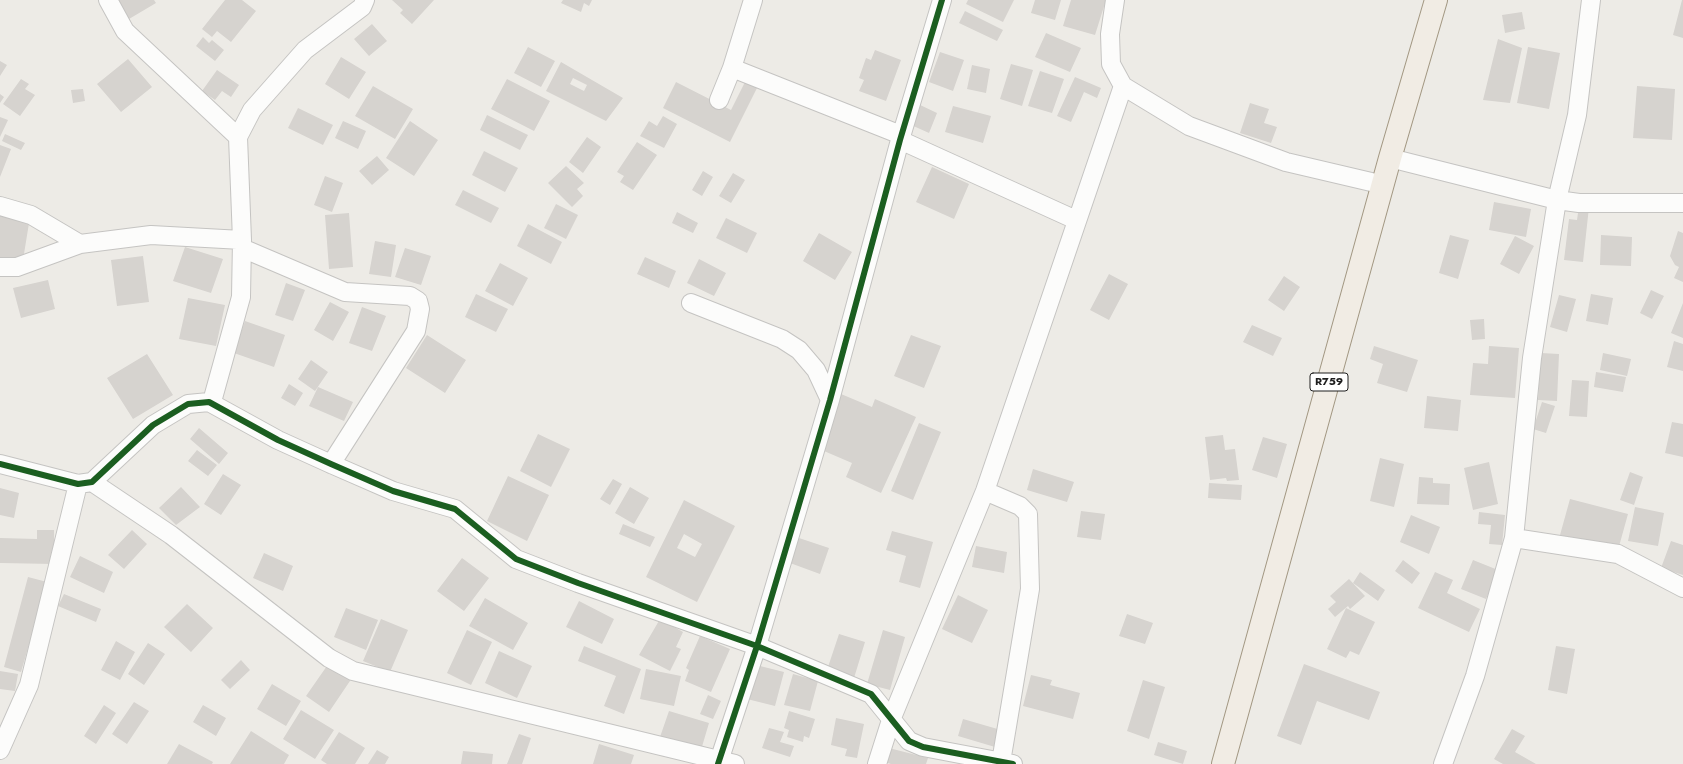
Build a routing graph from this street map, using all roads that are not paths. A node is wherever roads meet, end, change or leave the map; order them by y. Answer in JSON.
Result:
{"nodes":[{"id":1,"x":108,"y":0,"type":"edge"},
{"id":2,"x":365,"y":0,"type":"edge"},
{"id":3,"x":753,"y":0,"type":"edge"},
{"id":4,"x":942,"y":0,"type":"edge"},
{"id":5,"x":1115,"y":0,"type":"edge"},
{"id":6,"x":1436,"y":0,"type":"edge"},
{"id":7,"x":1591,"y":0,"type":"edge"},
{"id":8,"x":732,"y":68,"type":"junction"},
{"id":9,"x":1123,"y":86,"type":"junction"},
{"id":10,"x":719,"y":100,"type":"dead end"},
{"id":11,"x":238,"y":137,"type":"junction"},
{"id":12,"x":900,"y":138,"type":"junction"},
{"id":13,"x":1390,"y":158,"type":"junction"},
{"id":14,"x":1384,"y":185,"type":"junction"},
{"id":15,"x":1557,"y":200,"type":"junction"},
{"id":16,"x":1683,"y":203,"type":"edge"},
{"id":17,"x":0,"y":206,"type":"edge"},
{"id":18,"x":1076,"y":220,"type":"junction"},
{"id":19,"x":80,"y":244,"type":"junction"},
{"id":20,"x":242,"y":244,"type":"junction"},
{"id":21,"x":0,"y":267,"type":"edge"},
{"id":22,"x":691,"y":303,"type":"dead end"},
{"id":23,"x":830,"y":400,"type":"junction"},
{"id":24,"x":209,"y":402,"type":"junction"},
{"id":25,"x":0,"y":464,"type":"edge"},
{"id":26,"x":331,"y":464,"type":"junction"},
{"id":27,"x":85,"y":483,"type":"junction"},
{"id":28,"x":985,"y":491,"type":"junction"},
{"id":29,"x":1514,"y":538,"type":"junction"},
{"id":30,"x":1683,"y":588,"type":"edge"},
{"id":31,"x":756,"y":646,"type":"junction"},
{"id":32,"x":891,"y":720,"type":"junction"},
{"id":33,"x":0,"y":750,"type":"edge"},
{"id":34,"x":724,"y":762,"type":"edge"},
{"id":35,"x":1007,"y":763,"type":"edge"},
{"id":36,"x":877,"y":764,"type":"edge"},
{"id":37,"x":1223,"y":764,"type":"edge"},
{"id":38,"x":1443,"y":764,"type":"edge"}],
"edges":[{"from":1,"to":11,"type":"street"},
{"from":2,"to":11,"type":"street"},
{"from":3,"to":8,"type":"street"},
{"from":4,"to":12,"type":"street"},
{"from":5,"to":9,"type":"street"},
{"from":6,"to":13,"type":"main road","number":"R759"},
{"from":7,"to":15,"type":"street"},
{"from":8,"to":10,"type":"street"},
{"from":8,"to":12,"type":"street"},
{"from":9,"to":14,"type":"street"},
{"from":9,"to":18,"type":"street"},
{"from":11,"to":20,"type":"street"},
{"from":12,"to":18,"type":"street"},
{"from":12,"to":23,"type":"street"},
{"from":13,"to":14,"type":"main road","number":"R759"},
{"from":13,"to":15,"type":"street"},
{"from":14,"to":37,"type":"main road","number":"R759"},
{"from":15,"to":16,"type":"street"},
{"from":15,"to":29,"type":"street"},
{"from":17,"to":19,"type":"street"},
{"from":18,"to":28,"type":"street"},
{"from":19,"to":20,"type":"street"},
{"from":19,"to":21,"type":"street"},
{"from":20,"to":24,"type":"street"},
{"from":20,"to":26,"type":"street"},
{"from":22,"to":23,"type":"street"},
{"from":23,"to":31,"type":"street"},
{"from":24,"to":26,"type":"street"},
{"from":24,"to":27,"type":"street"},
{"from":25,"to":27,"type":"street"},
{"from":26,"to":31,"type":"street"},
{"from":27,"to":33,"type":"street"},
{"from":27,"to":34,"type":"street"},
{"from":28,"to":32,"type":"street"},
{"from":28,"to":35,"type":"street"},
{"from":29,"to":30,"type":"street"},
{"from":29,"to":38,"type":"street"},
{"from":31,"to":32,"type":"street"},
{"from":31,"to":34,"type":"street"},
{"from":32,"to":35,"type":"street"},
{"from":32,"to":36,"type":"street"}]}
